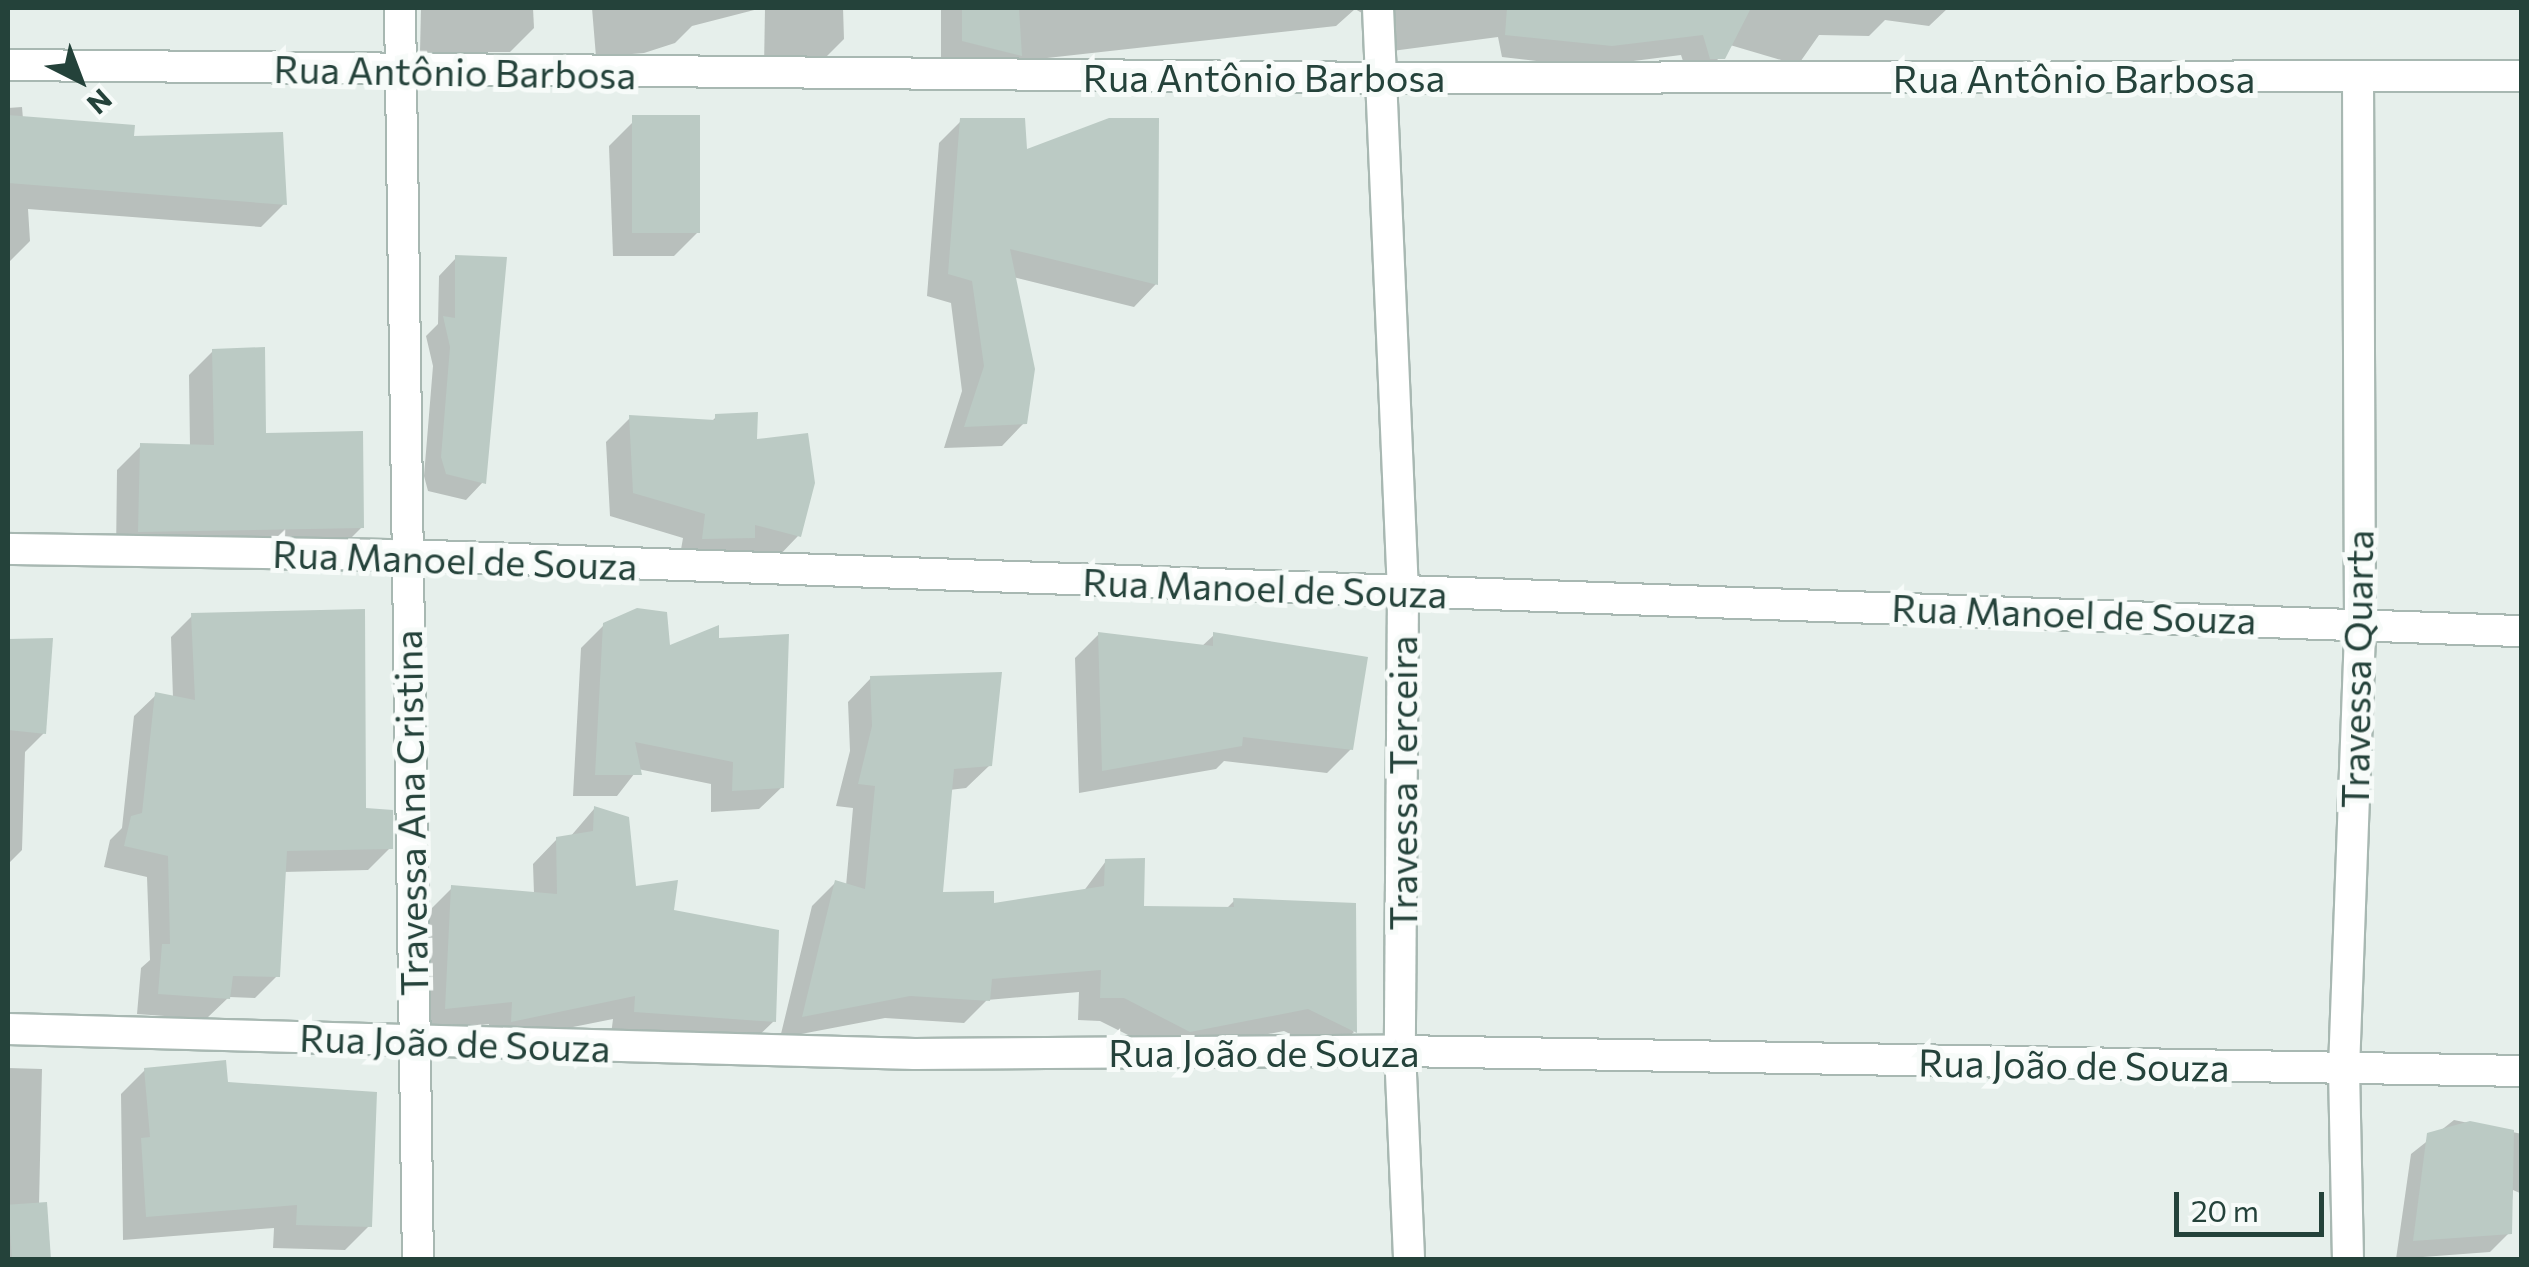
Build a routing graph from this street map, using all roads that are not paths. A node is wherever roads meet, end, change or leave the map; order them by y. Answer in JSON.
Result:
{"nodes":[{"id":1,"x":400,"y":8,"type":"edge"},
{"id":2,"x":1378,"y":8,"type":"edge"},
{"id":3,"x":8,"y":65,"type":"edge"},
{"id":4,"x":400,"y":71,"type":"junction"},
{"id":5,"x":2522,"y":76,"type":"edge"},
{"id":6,"x":1380,"y":78,"type":"junction"},
{"id":7,"x":2358,"y":78,"type":"junction"},
{"id":8,"x":8,"y":549,"type":"edge"},
{"id":9,"x":404,"y":555,"type":"junction"},
{"id":10,"x":1403,"y":593,"type":"junction"},
{"id":11,"x":2360,"y":622,"type":"junction"},
{"id":12,"x":2522,"y":631,"type":"edge"},
{"id":13,"x":8,"y":1029,"type":"edge"},
{"id":14,"x":414,"y":1042,"type":"junction"},
{"id":15,"x":1400,"y":1051,"type":"junction"},
{"id":16,"x":2344,"y":1069,"type":"junction"},
{"id":17,"x":2522,"y":1071,"type":"edge"},
{"id":18,"x":418,"y":1260,"type":"edge"},
{"id":19,"x":1409,"y":1260,"type":"edge"},
{"id":20,"x":2348,"y":1260,"type":"edge"}],
"edges":[{"from":1,"to":4,"type":"street","name":"Travessa Ana Cristina"},
{"from":2,"to":6,"type":"street","name":"Travessa Terceira"},
{"from":3,"to":4,"type":"street","name":"Rua Antônio Barbosa"},
{"from":4,"to":6,"type":"street","name":"Rua Antônio Barbosa"},
{"from":4,"to":9,"type":"street","name":"Travessa Ana Cristina"},
{"from":5,"to":7,"type":"street","name":"Rua Antônio Barbosa"},
{"from":6,"to":7,"type":"street","name":"Rua Antônio Barbosa"},
{"from":6,"to":10,"type":"street","name":"Travessa Terceira"},
{"from":7,"to":11,"type":"street","name":"Travessa Quarta"},
{"from":8,"to":9,"type":"street","name":"Rua Manoel de Souza"},
{"from":9,"to":10,"type":"street","name":"Rua Manoel de Souza"},
{"from":9,"to":14,"type":"street","name":"Travessa Ana Cristina"},
{"from":10,"to":11,"type":"street","name":"Rua Manoel de Souza"},
{"from":10,"to":15,"type":"street","name":"Travessa Terceira"},
{"from":11,"to":12,"type":"street","name":"Rua Manoel de Souza"},
{"from":11,"to":16,"type":"street","name":"Travessa Quarta"},
{"from":13,"to":14,"type":"street","name":"Rua João de Souza"},
{"from":14,"to":15,"type":"street","name":"Rua João de Souza"},
{"from":14,"to":18,"type":"street","name":"Travessa Ana Cristina"},
{"from":15,"to":16,"type":"street","name":"Rua João de Souza"},
{"from":15,"to":19,"type":"street","name":"Travessa Terceira"},
{"from":16,"to":17,"type":"street","name":"Rua João de Souza"},
{"from":16,"to":20,"type":"street","name":"Travessa Quarta"}]}
